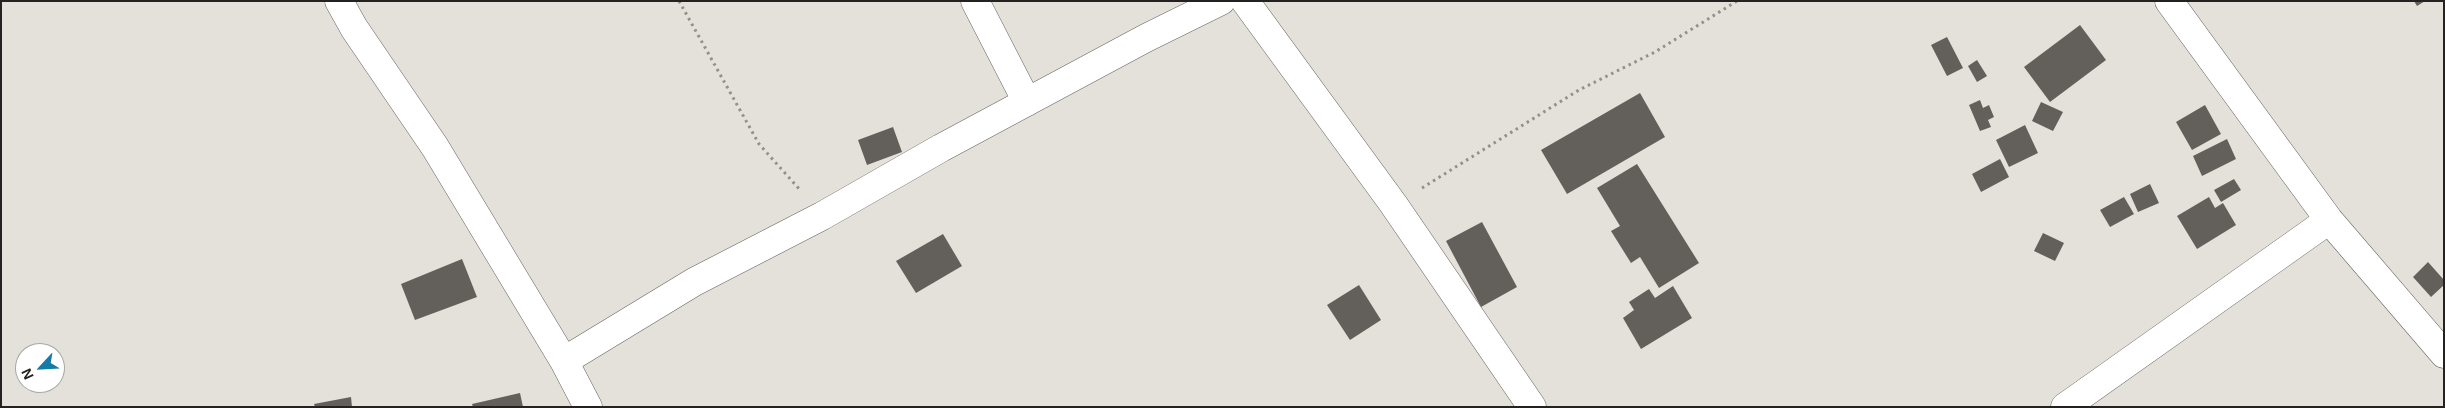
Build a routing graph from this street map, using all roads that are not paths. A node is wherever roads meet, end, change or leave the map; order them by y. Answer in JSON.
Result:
{"nodes":[{"id":1,"x":340,"y":1,"type":"edge"},
{"id":2,"x":975,"y":1,"type":"edge"},
{"id":3,"x":1222,"y":1,"type":"edge"},
{"id":4,"x":1245,"y":1,"type":"edge"},
{"id":5,"x":2169,"y":1,"type":"edge"},
{"id":6,"x":1027,"y":102,"type":"junction"},
{"id":7,"x":2329,"y":220,"type":"junction"},
{"id":8,"x":2444,"y":354,"type":"edge"},
{"id":9,"x":564,"y":361,"type":"junction"},
{"id":10,"x":588,"y":407,"type":"edge"},
{"id":11,"x":1532,"y":407,"type":"edge"},
{"id":12,"x":2065,"y":407,"type":"edge"}],
"edges":[{"from":1,"to":9,"type":"street"},
{"from":2,"to":6,"type":"street"},
{"from":3,"to":6,"type":"street"},
{"from":4,"to":11,"type":"street"},
{"from":5,"to":7,"type":"street"},
{"from":6,"to":9,"type":"street"},
{"from":7,"to":8,"type":"street"},
{"from":7,"to":12,"type":"street"},
{"from":9,"to":10,"type":"street"}]}
